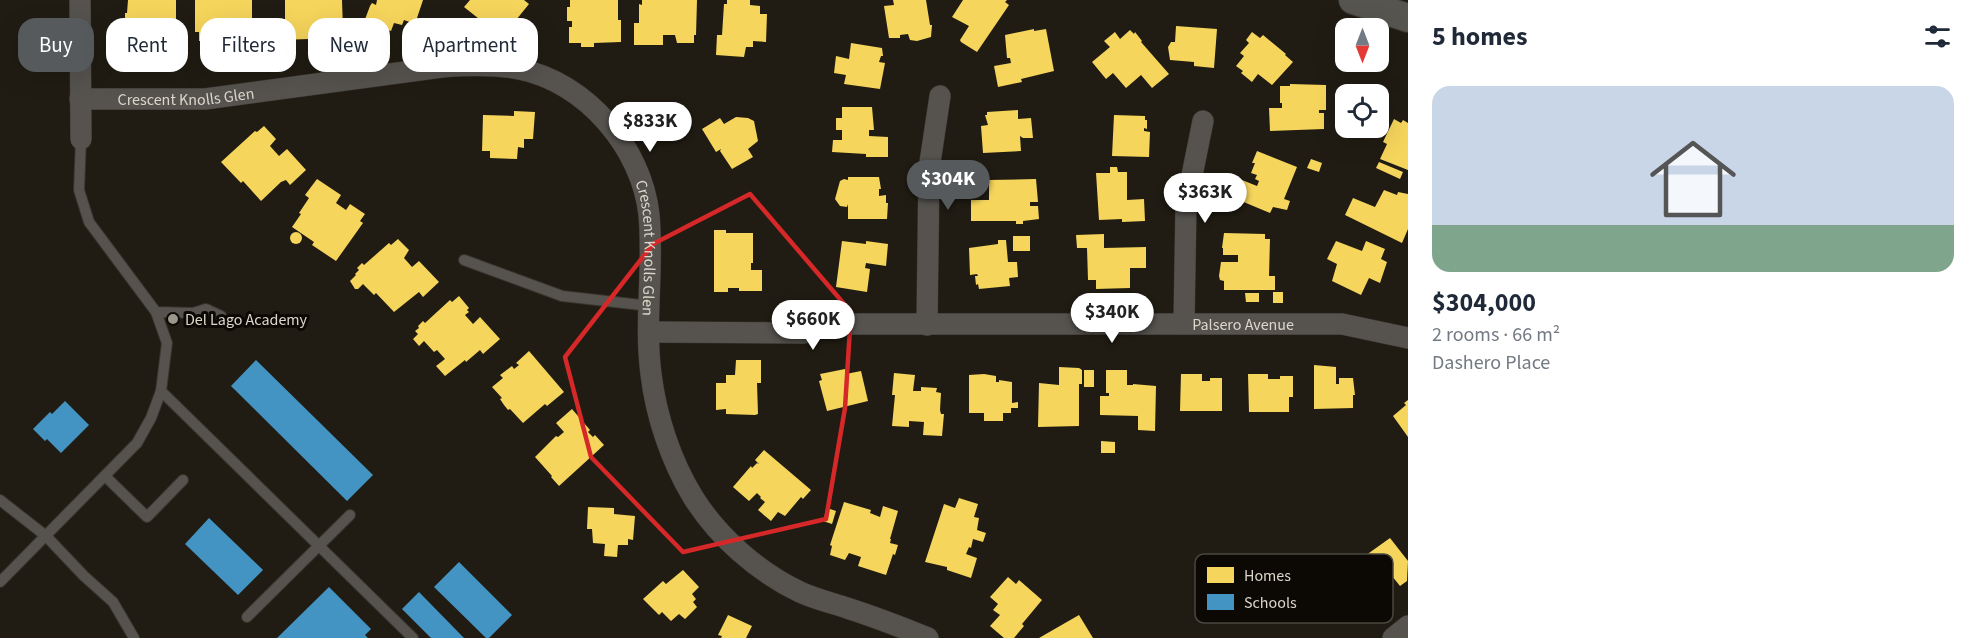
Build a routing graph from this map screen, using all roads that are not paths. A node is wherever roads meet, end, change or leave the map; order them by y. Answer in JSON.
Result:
{"nodes":[{"id":1,"x":80,"y":0,"type":"edge"},
{"id":2,"x":1353,"y":0,"type":"edge"},
{"id":3,"x":1408,"y":18,"type":"edge"},
{"id":4,"x":940,"y":96,"type":"dead end"},
{"id":5,"x":80,"y":99,"type":"junction"},
{"id":6,"x":1203,"y":121,"type":"dead end"},
{"id":7,"x":81,"y":139,"type":"joint"},
{"id":8,"x":464,"y":260,"type":"dead end"},
{"id":9,"x":650,"y":306,"type":"junction"},
{"id":10,"x":156,"y":312,"type":"junction"},
{"id":11,"x":221,"y":316,"type":"dead end"},
{"id":12,"x":1184,"y":324,"type":"junction"},
{"id":13,"x":927,"y":325,"type":"junction"},
{"id":14,"x":650,"y":332,"type":"junction"},
{"id":15,"x":1407,"y":335,"type":"edge"},
{"id":16,"x":161,"y":391,"type":"junction"},
{"id":17,"x":105,"y":476,"type":"junction"},
{"id":18,"x":183,"y":480,"type":"dead end"},
{"id":19,"x":0,"y":500,"type":"edge"},
{"id":20,"x":350,"y":515,"type":"dead end"},
{"id":21,"x":46,"y":536,"type":"junction"},
{"id":22,"x":319,"y":546,"type":"junction"},
{"id":23,"x":0,"y":582,"type":"edge"},
{"id":24,"x":247,"y":617,"type":"dead end"},
{"id":25,"x":1408,"y":626,"type":"edge"},
{"id":26,"x":134,"y":638,"type":"edge"},
{"id":27,"x":413,"y":638,"type":"edge"},
{"id":28,"x":928,"y":638,"type":"edge"},
{"id":29,"x":1393,"y":638,"type":"edge"}],
"edges":[{"from":1,"to":5,"type":"street"},
{"from":2,"to":3,"type":"street"},
{"from":4,"to":13,"type":"street"},
{"from":5,"to":7,"type":"street"},
{"from":5,"to":9,"type":"street","name":"Crescent Knolls Glen"},
{"from":6,"to":12,"type":"street"},
{"from":7,"to":10,"type":"lane"},
{"from":8,"to":9,"type":"lane"},
{"from":9,"to":14,"type":"street","name":"Crescent Knolls Glen"},
{"from":10,"to":11,"type":"lane"},
{"from":10,"to":16,"type":"lane"},
{"from":12,"to":13,"type":"street","name":"Palsero Avenue"},
{"from":12,"to":15,"type":"street","name":"Palsero Avenue"},
{"from":13,"to":14,"type":"street","name":"Palsero Avenue"},
{"from":14,"to":28,"type":"street","name":"Crescent Knolls Glen"},
{"from":16,"to":17,"type":"lane"},
{"from":16,"to":22,"type":"lane"},
{"from":17,"to":18,"type":"lane"},
{"from":17,"to":21,"type":"lane"},
{"from":19,"to":21,"type":"lane"},
{"from":20,"to":22,"type":"lane"},
{"from":21,"to":23,"type":"lane"},
{"from":21,"to":26,"type":"lane"},
{"from":22,"to":24,"type":"lane"},
{"from":22,"to":27,"type":"lane"},
{"from":25,"to":29,"type":"street"}]}
